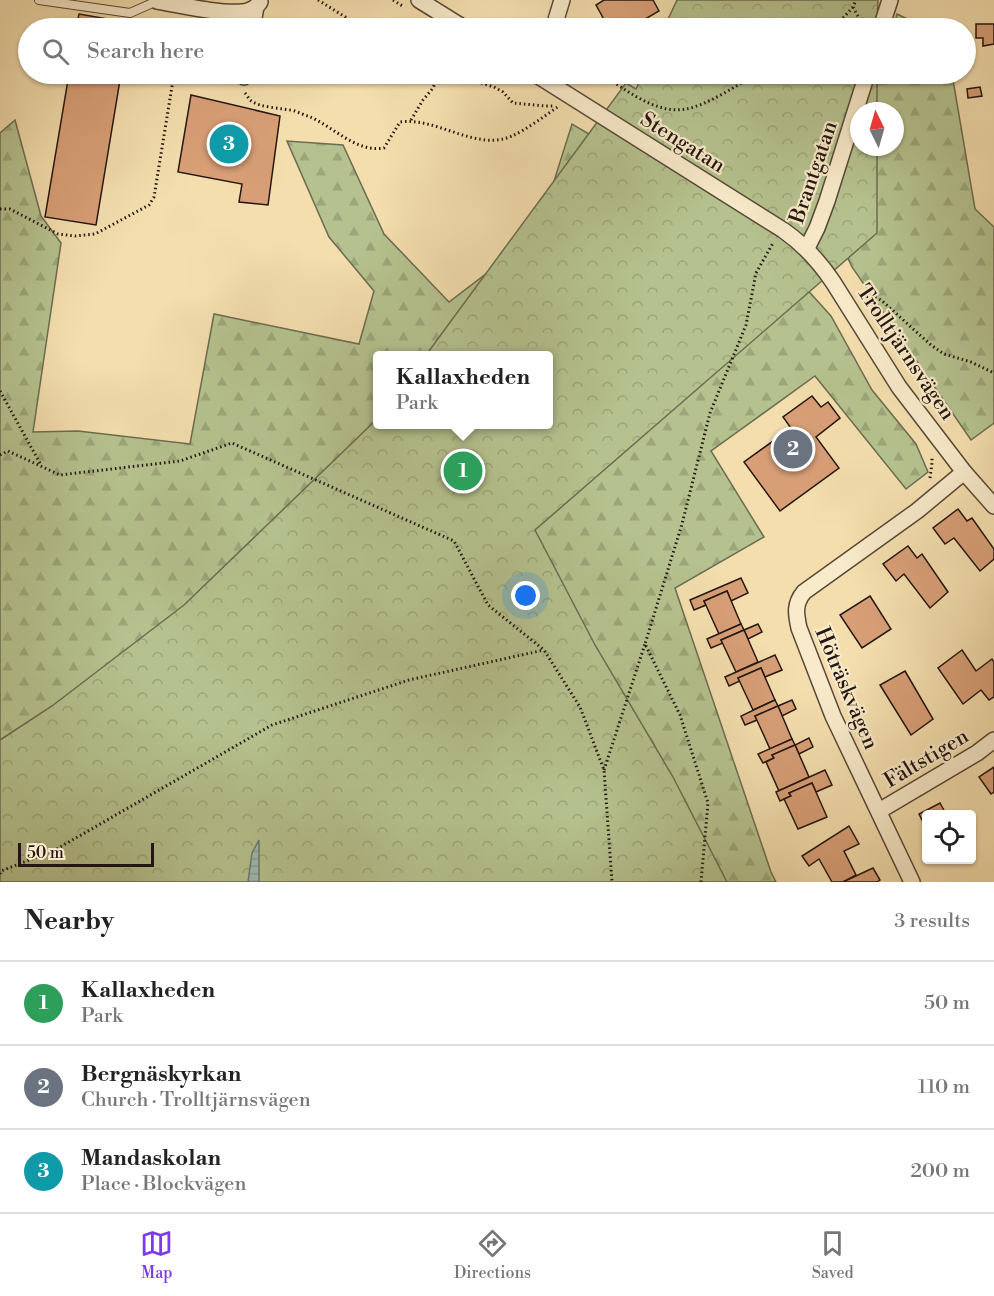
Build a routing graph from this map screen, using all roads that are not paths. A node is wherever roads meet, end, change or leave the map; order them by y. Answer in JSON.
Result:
{"nodes":[{"id":1,"x":39,"y":0,"type":"edge"},
{"id":2,"x":419,"y":0,"type":"edge"},
{"id":3,"x":562,"y":0,"type":"edge"},
{"id":4,"x":890,"y":0,"type":"edge"},
{"id":5,"x":157,"y":1,"type":"edge"},
{"id":6,"x":259,"y":4,"type":"edge"},
{"id":7,"x":448,"y":18,"type":"edge"},
{"id":8,"x":557,"y":18,"type":"edge"},
{"id":9,"x":884,"y":18,"type":"edge"},
{"id":10,"x":540,"y":84,"type":"edge"},
{"id":11,"x":864,"y":84,"type":"edge"},
{"id":12,"x":807,"y":248,"type":"junction"},
{"id":13,"x":964,"y":472,"type":"junction"},
{"id":14,"x":994,"y":506,"type":"edge"},
{"id":15,"x":994,"y":740,"type":"edge"},
{"id":16,"x":879,"y":811,"type":"junction"},
{"id":17,"x":912,"y":882,"type":"edge"}],
"edges":[{"from":1,"to":5,"type":"lane"},
{"from":2,"to":7,"type":"street"},
{"from":3,"to":8,"type":"street"},
{"from":4,"to":9,"type":"street"},
{"from":5,"to":6,"type":"street"},
{"from":10,"to":12,"type":"street","name":"Stengatan"},
{"from":11,"to":12,"type":"street","name":"Brantgatan"},
{"from":12,"to":13,"type":"street","name":"Trolltjärnsvägen"},
{"from":13,"to":14,"type":"street","name":"Trolltjärnsvägen"},
{"from":13,"to":16,"type":"street","name":"Höträskvägen"},
{"from":15,"to":16,"type":"street","name":"Fältstigen"},
{"from":16,"to":17,"type":"street","name":"Höträskvägen"}]}
